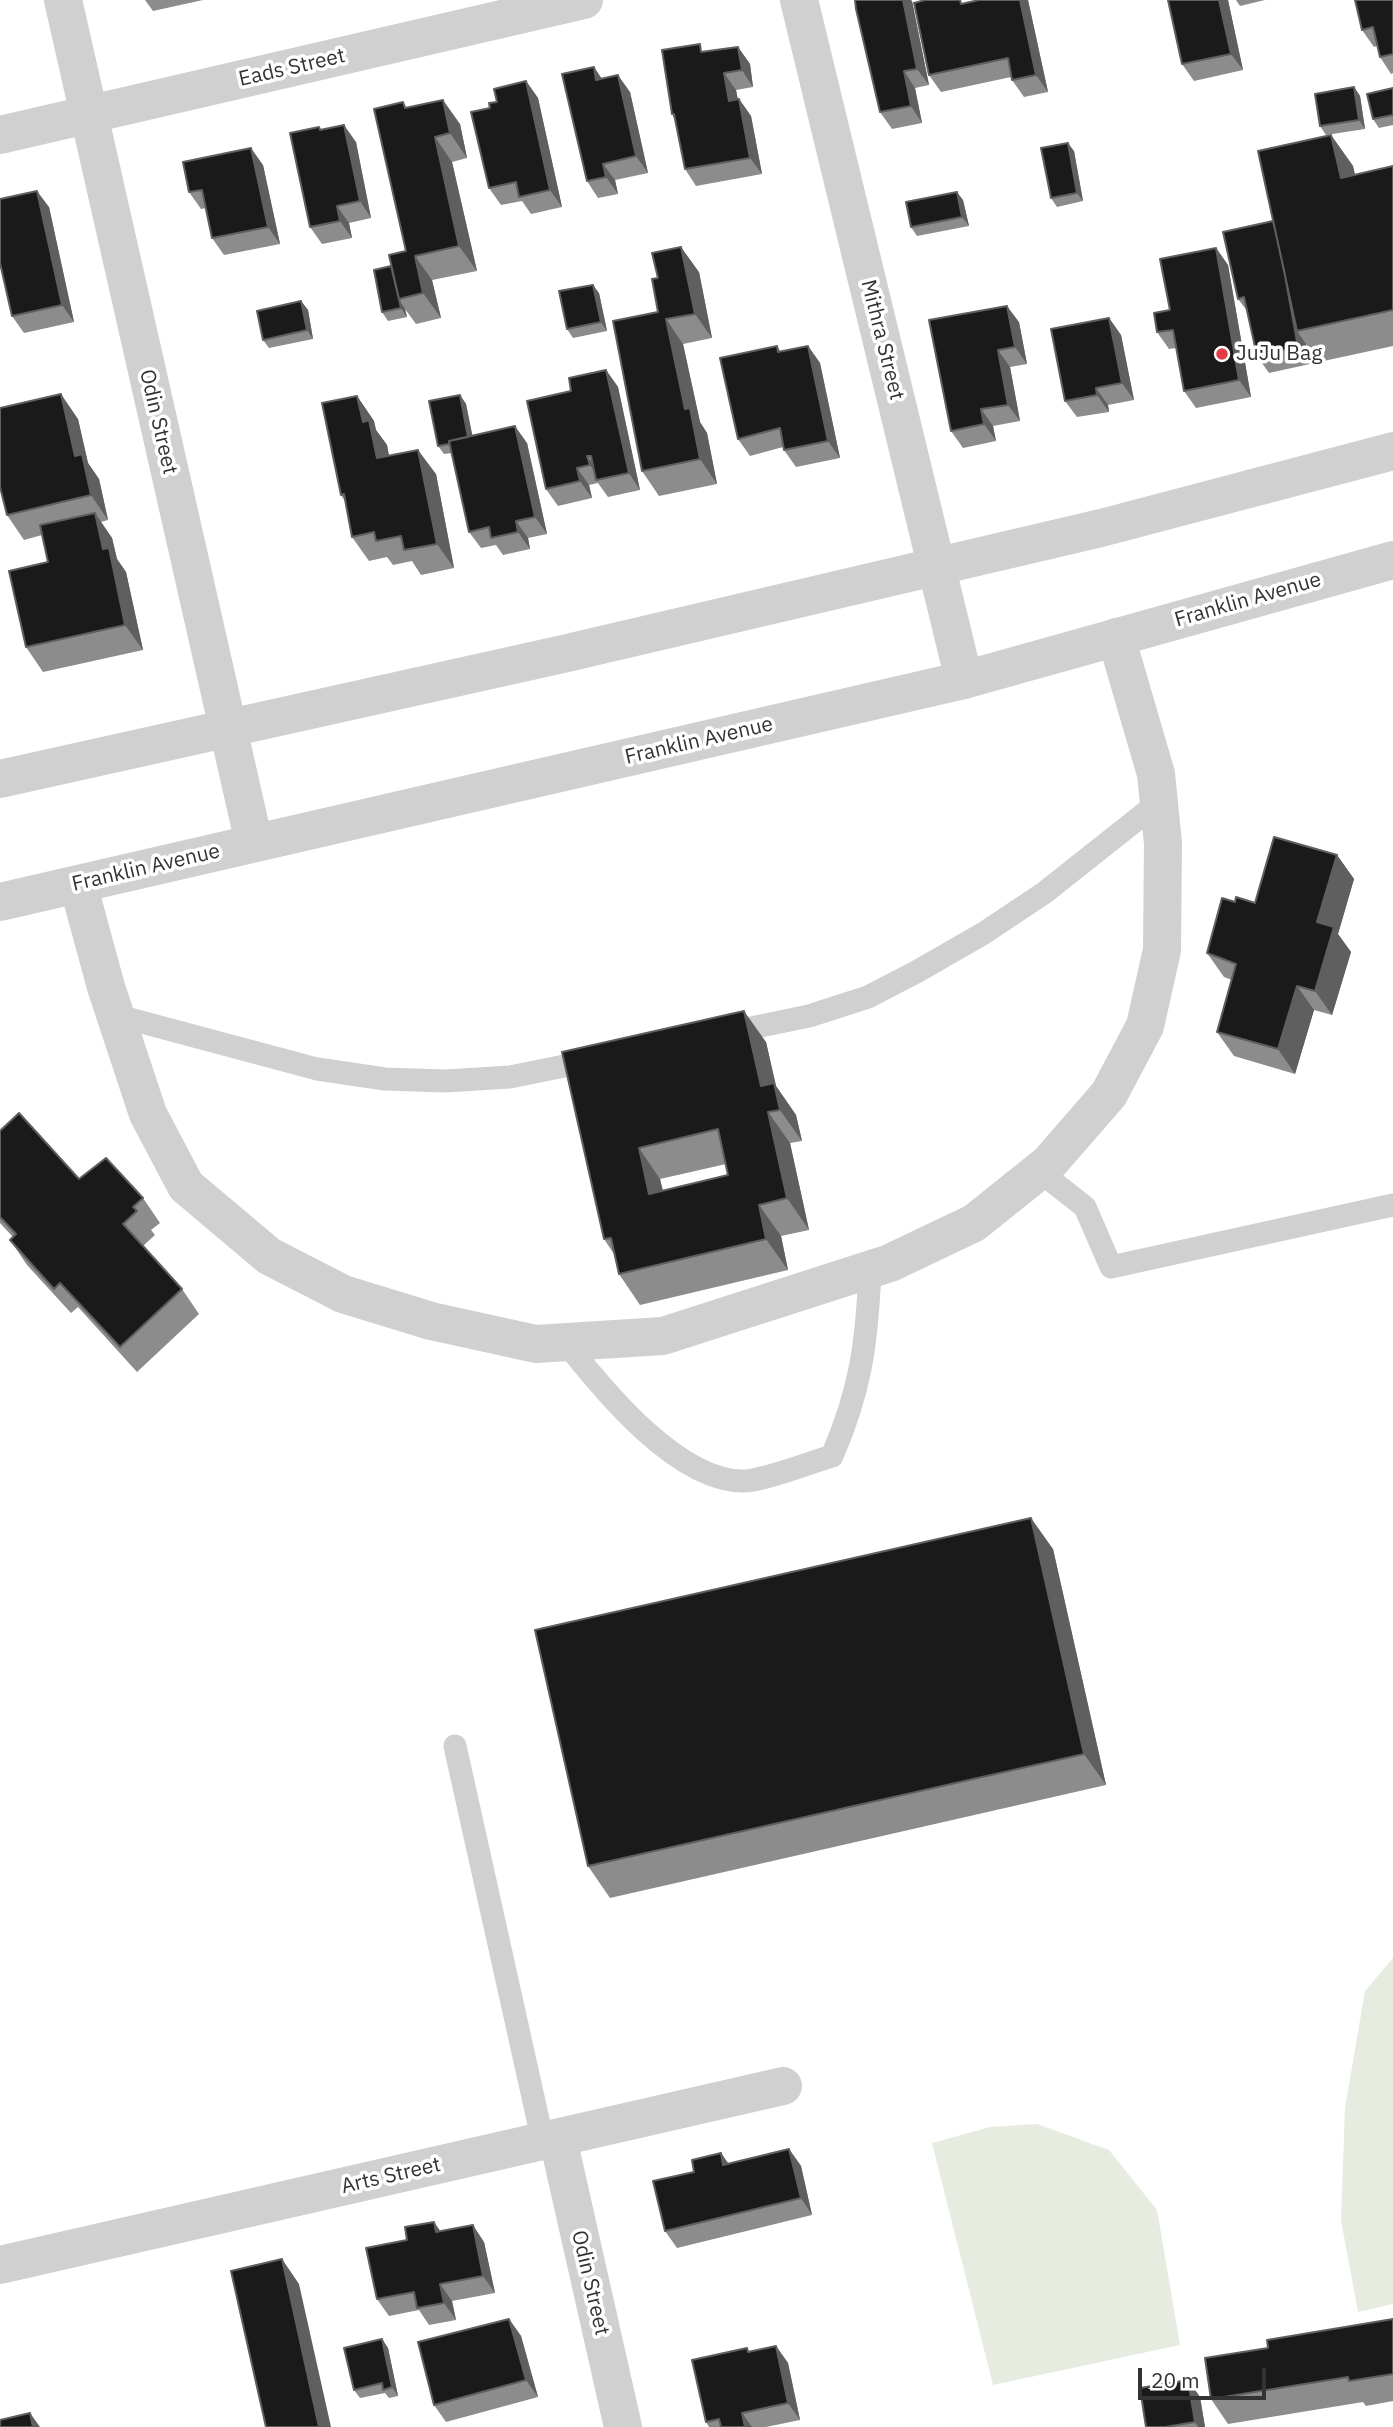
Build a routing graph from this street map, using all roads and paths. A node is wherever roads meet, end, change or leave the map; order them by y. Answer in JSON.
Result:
{"nodes":[{"id":1,"x":63,"y":0,"type":"edge"},
{"id":2,"x":584,"y":0,"type":"edge"},
{"id":3,"x":799,"y":0,"type":"edge"},
{"id":4,"x":89,"y":115,"type":"junction"},
{"id":5,"x":0,"y":135,"type":"edge"},
{"id":6,"x":1393,"y":451,"type":"edge"},
{"id":7,"x":1393,"y":560,"type":"edge"},
{"id":8,"x":938,"y":567,"type":"junction"},
{"id":9,"x":1116,"y":637,"type":"junction"},
{"id":10,"x":964,"y":680,"type":"junction"},
{"id":11,"x":228,"y":729,"type":"junction"},
{"id":12,"x":0,"y":779,"type":"edge"},
{"id":13,"x":1159,"y":802,"type":"junction"},
{"id":14,"x":254,"y":843,"type":"junction"},
{"id":15,"x":78,"y":884,"type":"junction"},
{"id":16,"x":0,"y":902,"type":"edge"},
{"id":17,"x":116,"y":1014,"type":"junction"},
{"id":18,"x":700,"y":1038,"type":"edge"},
{"id":19,"x":618,"y":1055,"type":"edge"},
{"id":20,"x":1039,"y":1171,"type":"junction"},
{"id":21,"x":1393,"y":1205,"type":"edge"},
{"id":22,"x":870,"y":1270,"type":"junction"},
{"id":23,"x":566,"y":1343,"type":"junction"},
{"id":24,"x":455,"y":1746,"type":"dead end"},
{"id":25,"x":783,"y":2086,"type":"dead end"},
{"id":26,"x":550,"y":2140,"type":"junction"},
{"id":27,"x":0,"y":2265,"type":"edge"},
{"id":28,"x":623,"y":2427,"type":"edge"}],
"edges":[{"from":1,"to":4,"type":"street","name":"Odin Street"},
{"from":2,"to":4,"type":"street","name":"Eads Street"},
{"from":3,"to":8,"type":"street","name":"Mithra Street"},
{"from":4,"to":5,"type":"street","name":"Eads Street"},
{"from":4,"to":11,"type":"street","name":"Odin Street"},
{"from":6,"to":8,"type":"street"},
{"from":7,"to":9,"type":"street","name":"Franklin Avenue"},
{"from":8,"to":10,"type":"street","name":"Mithra Street"},
{"from":8,"to":11,"type":"street"},
{"from":9,"to":10,"type":"street","name":"Franklin Avenue"},
{"from":9,"to":13,"type":"street"},
{"from":10,"to":14,"type":"street","name":"Franklin Avenue"},
{"from":11,"to":12,"type":"street"},
{"from":11,"to":14,"type":"street","name":"Odin Street"},
{"from":13,"to":18,"type":"lane"},
{"from":13,"to":20,"type":"street"},
{"from":14,"to":15,"type":"street","name":"Franklin Avenue"},
{"from":15,"to":16,"type":"street","name":"Franklin Avenue"},
{"from":15,"to":17,"type":"street"},
{"from":17,"to":19,"type":"lane"},
{"from":17,"to":23,"type":"street"},
{"from":20,"to":21,"type":"lane"},
{"from":20,"to":22,"type":"street"},
{"from":22,"to":23,"type":"street"},
{"from":22,"to":23,"type":"lane"},
{"from":24,"to":26,"type":"lane"},
{"from":25,"to":26,"type":"street","name":"Arts Street"},
{"from":26,"to":27,"type":"street","name":"Arts Street"},
{"from":26,"to":28,"type":"street","name":"Odin Street"}]}
